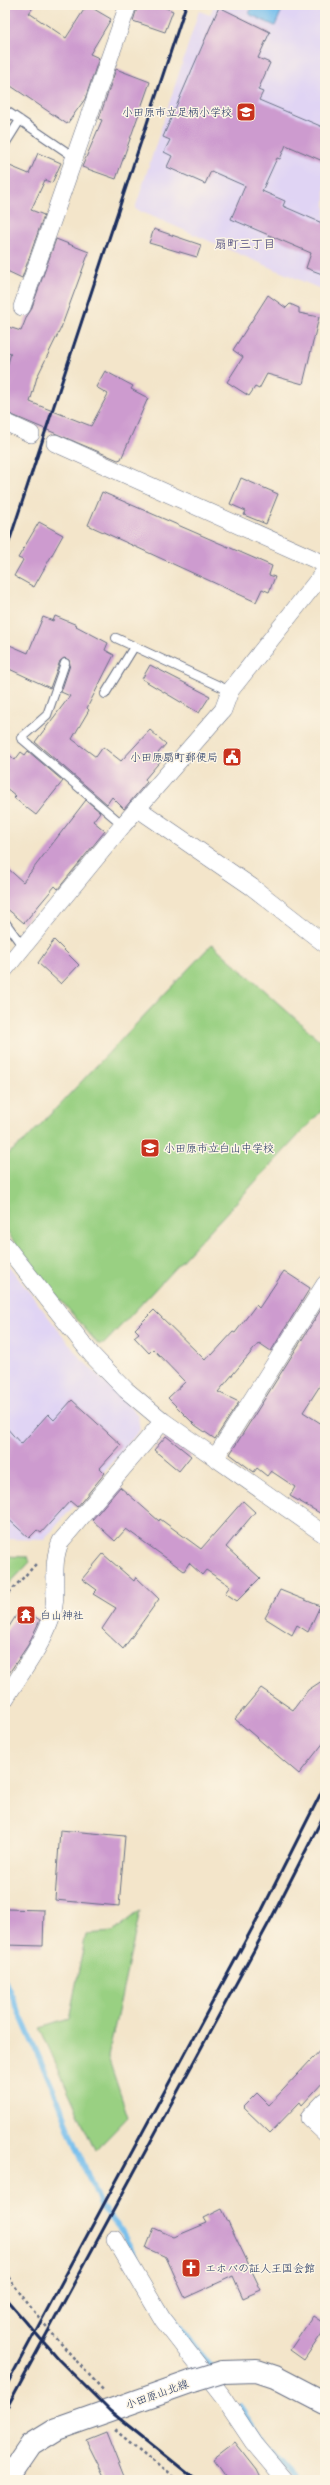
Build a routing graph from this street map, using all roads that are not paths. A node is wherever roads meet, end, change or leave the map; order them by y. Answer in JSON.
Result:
{"nodes":[{"id":1,"x":128,"y":5,"type":"edge"},
{"id":2,"x":5,"y":110,"type":"edge"},
{"id":3,"x":20,"y":120,"type":"junction"},
{"id":4,"x":5,"y":144,"type":"edge"},
{"id":5,"x":74,"y":157,"type":"junction"},
{"id":6,"x":22,"y":307,"type":"dead end"},
{"id":7,"x":5,"y":422,"type":"edge"},
{"id":8,"x":31,"y":434,"type":"dead end"},
{"id":9,"x":55,"y":443,"type":"dead end"},
{"id":10,"x":325,"y":564,"type":"edge"},
{"id":11,"x":325,"y":571,"type":"edge"},
{"id":12,"x":116,"y":638,"type":"dead end"},
{"id":13,"x":134,"y":647,"type":"junction"},
{"id":14,"x":65,"y":663,"type":"dead end"},
{"id":15,"x":230,"y":691,"type":"junction"},
{"id":16,"x":105,"y":694,"type":"dead end"},
{"id":17,"x":137,"y":808,"type":"junction"},
{"id":18,"x":123,"y":825,"type":"junction"},
{"id":19,"x":5,"y":922,"type":"edge"},
{"id":20,"x":325,"y":944,"type":"edge"},
{"id":21,"x":23,"y":947,"type":"junction"},
{"id":22,"x":5,"y":968,"type":"edge"},
{"id":23,"x":5,"y":1245,"type":"edge"},
{"id":24,"x":325,"y":1284,"type":"edge"},
{"id":25,"x":163,"y":1421,"type":"junction"},
{"id":26,"x":215,"y":1458,"type":"junction"},
{"id":27,"x":325,"y":1535,"type":"edge"},
{"id":28,"x":5,"y":1699,"type":"edge"},
{"id":29,"x":325,"y":2101,"type":"edge"},
{"id":30,"x":325,"y":2133,"type":"edge"},
{"id":31,"x":115,"y":2239,"type":"dead end"},
{"id":32,"x":325,"y":2403,"type":"edge"},
{"id":33,"x":7,"y":2480,"type":"edge"},
{"id":34,"x":285,"y":2480,"type":"edge"}],
"edges":[{"from":1,"to":5,"type":"street"},
{"from":2,"to":3,"type":"lane"},
{"from":3,"to":4,"type":"lane"},
{"from":3,"to":5,"type":"lane"},
{"from":5,"to":6,"type":"street"},
{"from":7,"to":8,"type":"street"},
{"from":9,"to":10,"type":"street"},
{"from":11,"to":15,"type":"street"},
{"from":12,"to":13,"type":"lane"},
{"from":13,"to":15,"type":"lane"},
{"from":13,"to":16,"type":"lane"},
{"from":14,"to":18,"type":"lane"},
{"from":15,"to":17,"type":"street"},
{"from":17,"to":18,"type":"street"},
{"from":17,"to":20,"type":"street"},
{"from":18,"to":21,"type":"street"},
{"from":19,"to":21,"type":"lane"},
{"from":21,"to":22,"type":"street"},
{"from":23,"to":25,"type":"street"},
{"from":24,"to":26,"type":"street"},
{"from":25,"to":26,"type":"street"},
{"from":25,"to":28,"type":"street"},
{"from":26,"to":27,"type":"street"},
{"from":29,"to":30,"type":"street"},
{"from":31,"to":34,"type":"street"},
{"from":32,"to":33,"type":"main road","name":"小田原山北線","bridge":true}]}
